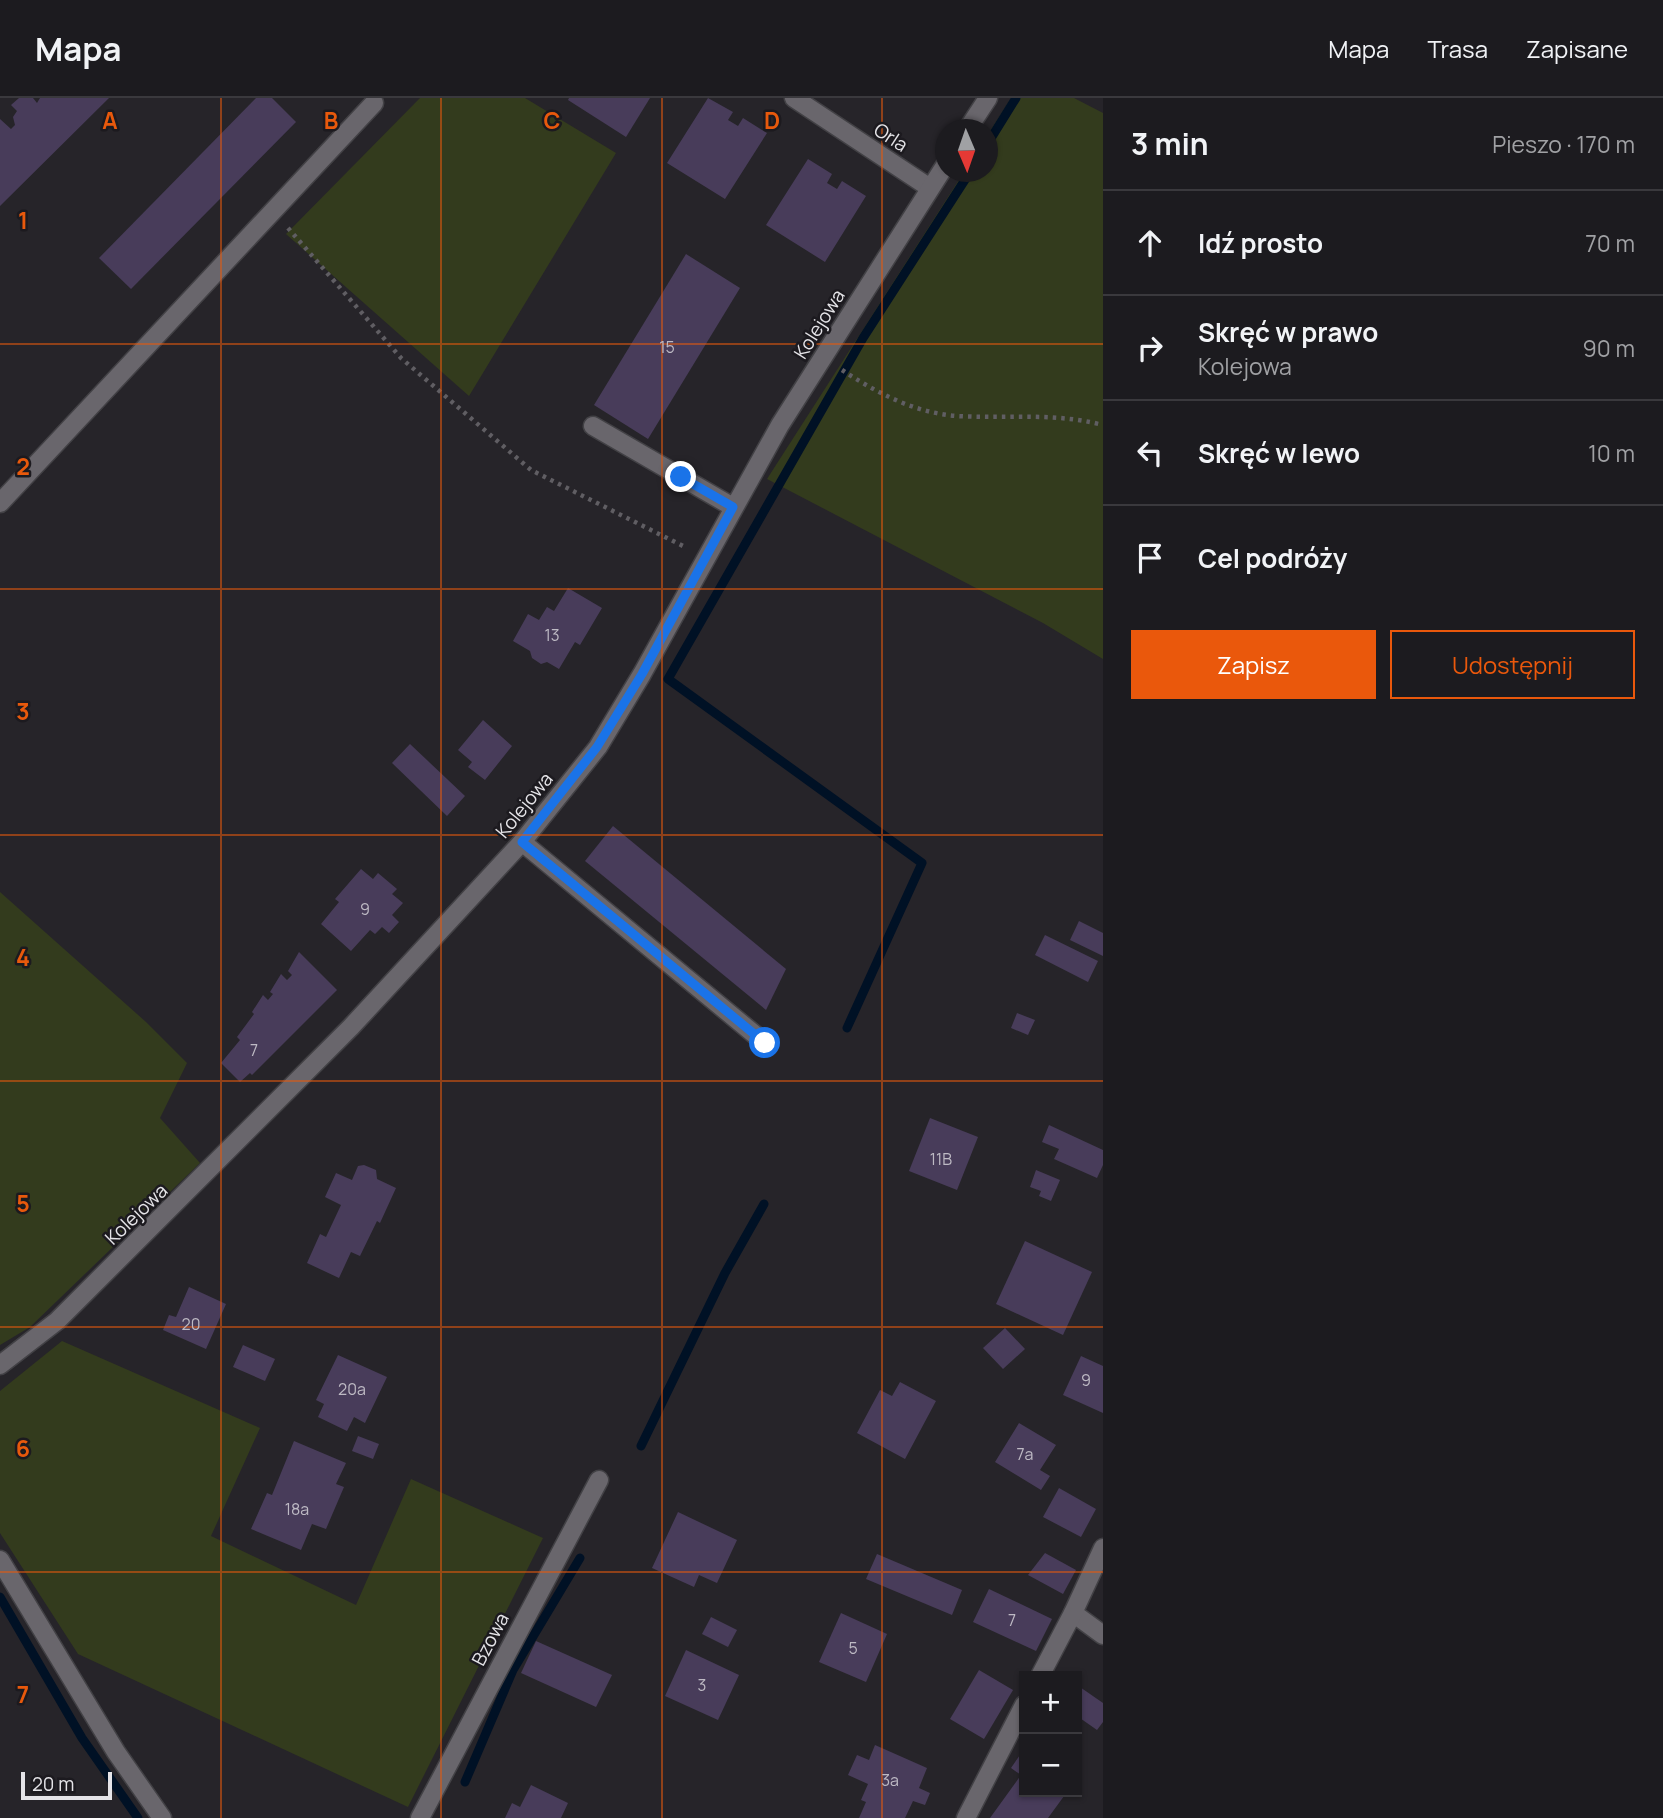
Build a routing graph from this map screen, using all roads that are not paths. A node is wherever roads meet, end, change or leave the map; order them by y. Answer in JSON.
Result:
{"nodes":[{"id":1,"x":794,"y":98,"type":"edge"},
{"id":2,"x":988,"y":98,"type":"edge"},
{"id":3,"x":374,"y":103,"type":"dead end"},
{"id":4,"x":974,"y":119,"type":"edge"},
{"id":5,"x":935,"y":180,"type":"edge"},
{"id":6,"x":930,"y":188,"type":"junction"},
{"id":7,"x":593,"y":426,"type":"dead end"},
{"id":8,"x":0,"y":503,"type":"edge"},
{"id":9,"x":733,"y":507,"type":"junction"},
{"id":10,"x":522,"y":842,"type":"junction"},
{"id":11,"x":765,"y":1043,"type":"dead end"},
{"id":12,"x":0,"y":1365,"type":"edge"},
{"id":13,"x":599,"y":1480,"type":"dead end"},
{"id":14,"x":1103,"y":1548,"type":"edge"},
{"id":15,"x":0,"y":1560,"type":"edge"},
{"id":16,"x":1073,"y":1613,"type":"junction"},
{"id":17,"x":1103,"y":1635,"type":"edge"},
{"id":18,"x":1043,"y":1671,"type":"edge"},
{"id":19,"x":1019,"y":1716,"type":"edge"},
{"id":20,"x":162,"y":1818,"type":"edge"},
{"id":21,"x":420,"y":1818,"type":"edge"},
{"id":22,"x":966,"y":1818,"type":"edge"}],
"edges":[{"from":1,"to":6,"type":"street","name":"Orla"},
{"from":2,"to":4,"type":"street"},
{"from":3,"to":8,"type":"street"},
{"from":5,"to":6,"type":"street","name":"Kolejowa"},
{"from":6,"to":9,"type":"street","name":"Kolejowa"},
{"from":7,"to":9,"type":"street"},
{"from":9,"to":10,"type":"street","name":"Kolejowa"},
{"from":10,"to":11,"type":"street"},
{"from":10,"to":12,"type":"street","name":"Kolejowa"},
{"from":13,"to":21,"type":"street","name":"Bzowa"},
{"from":14,"to":16,"type":"street"},
{"from":15,"to":20,"type":"street"},
{"from":16,"to":17,"type":"street"},
{"from":16,"to":18,"type":"street"},
{"from":19,"to":22,"type":"street"}]}
